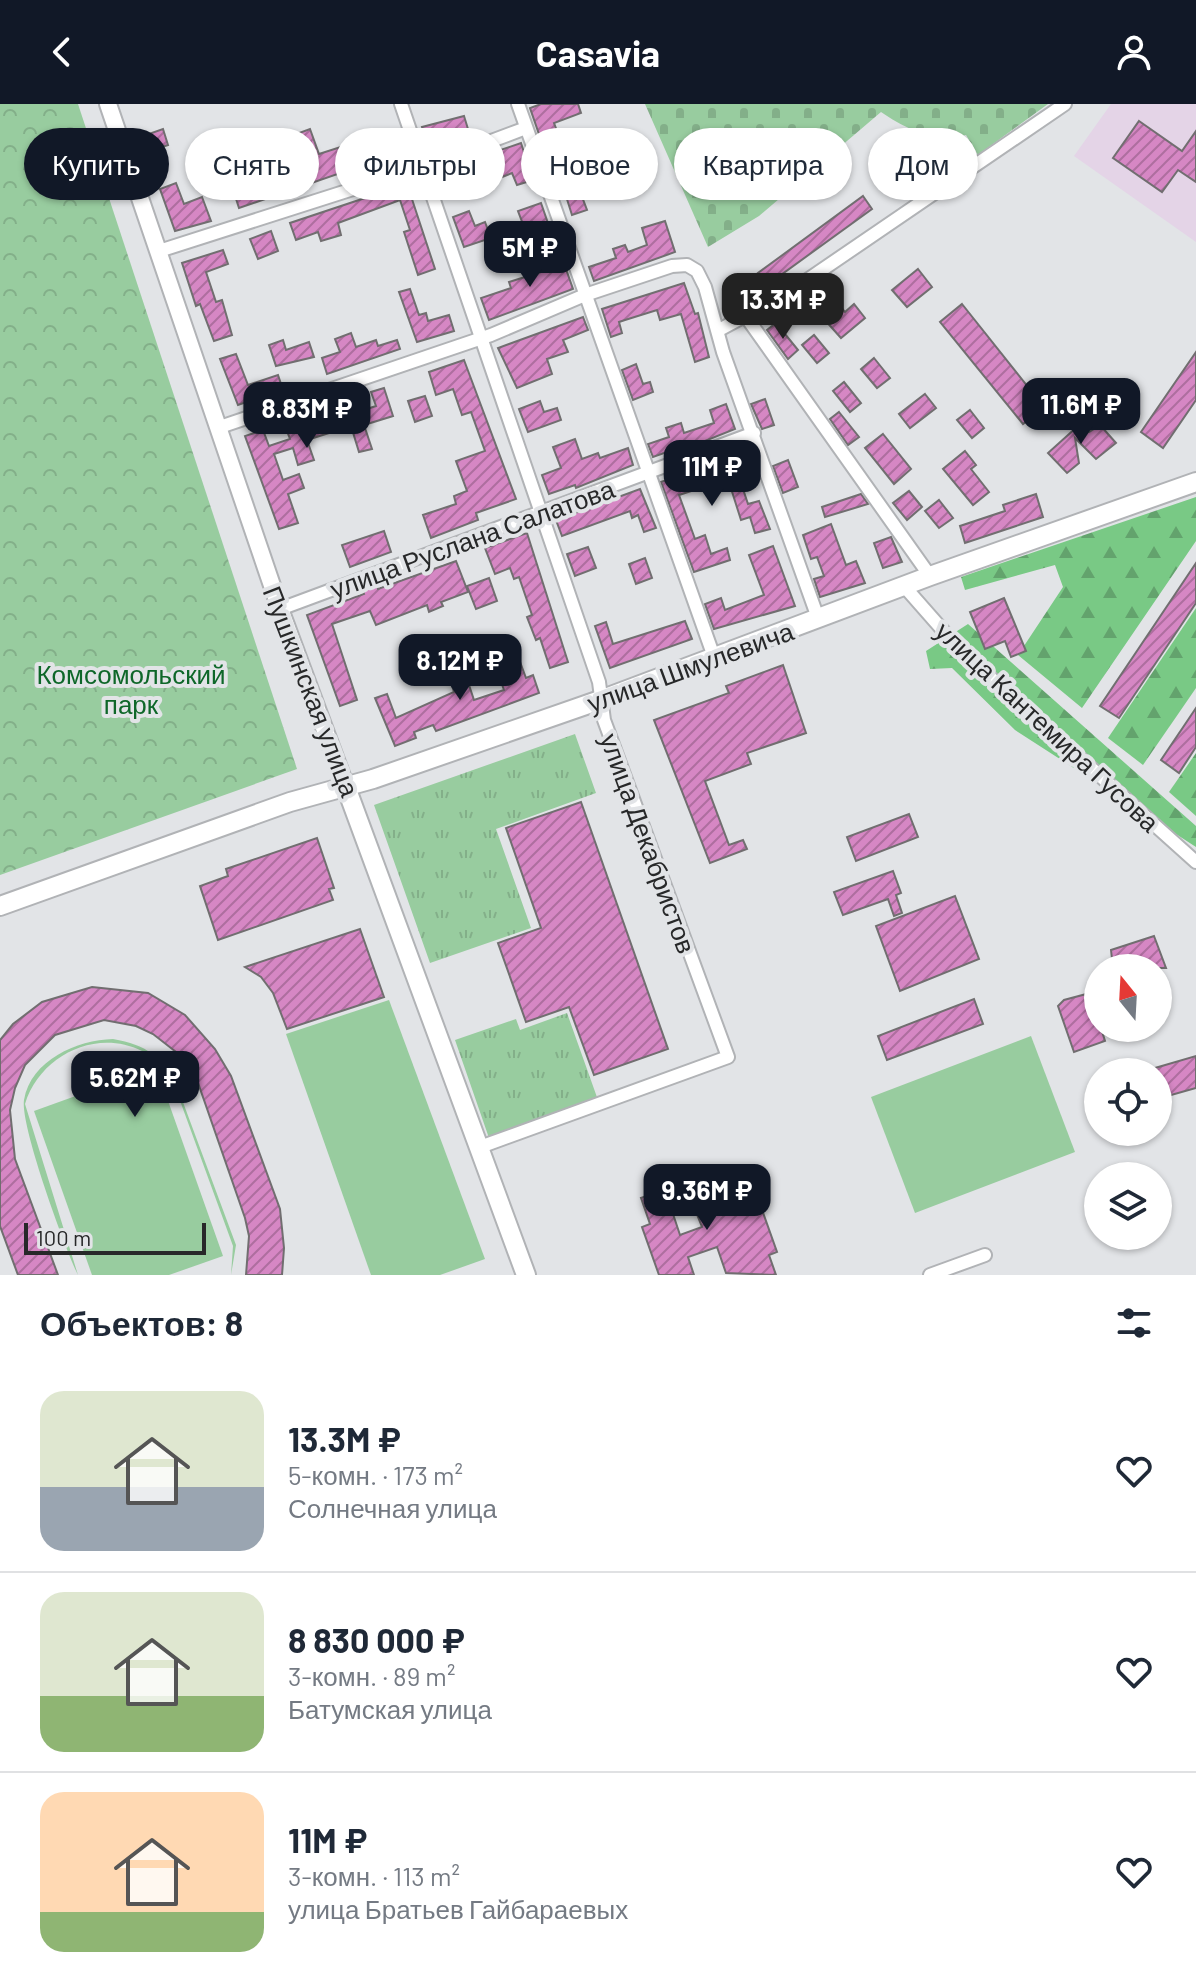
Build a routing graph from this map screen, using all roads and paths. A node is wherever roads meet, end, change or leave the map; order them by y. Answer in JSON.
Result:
{"nodes":[{"id":1,"x":108,"y":104,"type":"edge"},
{"id":2,"x":401,"y":104,"type":"edge"},
{"id":3,"x":518,"y":104,"type":"edge"},
{"id":4,"x":1065,"y":104,"type":"edge"},
{"id":5,"x":409,"y":128,"type":"edge"},
{"id":6,"x":526,"y":128,"type":"edge"},
{"id":7,"x":335,"y":195,"type":"edge"},
{"id":8,"x":433,"y":200,"type":"edge"},
{"id":9,"x":551,"y":200,"type":"edge"},
{"id":10,"x":159,"y":251,"type":"junction"},
{"id":11,"x":585,"y":295,"type":"junction"},
{"id":12,"x":747,"y":318,"type":"junction"},
{"id":13,"x":719,"y":330,"type":"junction"},
{"id":14,"x":480,"y":338,"type":"junction"},
{"id":15,"x":217,"y":428,"type":"junction"},
{"id":16,"x":754,"y":433,"type":"junction"},
{"id":17,"x":646,"y":473,"type":"junction"},
{"id":18,"x":1196,"y":482,"type":"edge"},
{"id":19,"x":543,"y":514,"type":"junction"},
{"id":20,"x":930,"y":576,"type":"junction"},
{"id":21,"x":904,"y":586,"type":"junction"},
{"id":22,"x":280,"y":609,"type":"junction"},
{"id":23,"x":818,"y":618,"type":"junction"},
{"id":24,"x":714,"y":657,"type":"junction"},
{"id":25,"x":603,"y":699,"type":"junction"},
{"id":26,"x":346,"y":787,"type":"junction"},
{"id":27,"x":1196,"y":862,"type":"edge"},
{"id":28,"x":0,"y":906,"type":"edge"},
{"id":29,"x":480,"y":1147,"type":"junction"},
{"id":30,"x":985,"y":1255,"type":"dead end"},
{"id":31,"x":526,"y":1275,"type":"edge"},
{"id":32,"x":930,"y":1275,"type":"edge"}],
"edges":[{"from":1,"to":10,"type":"street","name":"Пушкинская улица"},
{"from":2,"to":5,"type":"street","name":"улица Декабристов"},
{"from":3,"to":6,"type":"street"},
{"from":4,"to":12,"type":"street"},
{"from":7,"to":10,"type":"street"},
{"from":8,"to":14,"type":"street","name":"улица Декабристов"},
{"from":9,"to":11,"type":"street"},
{"from":10,"to":15,"type":"street","name":"Пушкинская улица"},
{"from":11,"to":13,"type":"street"},
{"from":11,"to":14,"type":"street"},
{"from":11,"to":17,"type":"street"},
{"from":12,"to":13,"type":"street"},
{"from":12,"to":20,"type":"street"},
{"from":13,"to":16,"type":"street"},
{"from":14,"to":15,"type":"street"},
{"from":14,"to":19,"type":"street","name":"улица Декабристов"},
{"from":15,"to":22,"type":"street","name":"Пушкинская улица"},
{"from":16,"to":17,"type":"street","name":"улица Руслана Салатова"},
{"from":16,"to":23,"type":"street"},
{"from":17,"to":19,"type":"street","name":"улица Руслана Салатова"},
{"from":17,"to":24,"type":"street"},
{"from":18,"to":20,"type":"main road","name":"улица Шмулевича"},
{"from":19,"to":22,"type":"street","name":"улица Руслана Салатова"},
{"from":19,"to":25,"type":"street","name":"улица Декабристов"},
{"from":20,"to":21,"type":"main road","name":"улица Шмулевича"},
{"from":21,"to":23,"type":"main road","name":"улица Шмулевича"},
{"from":21,"to":27,"type":"street","name":"улица Кантемира Гусова"},
{"from":22,"to":26,"type":"street","name":"Пушкинская улица"},
{"from":23,"to":24,"type":"main road","name":"улица Шмулевича"},
{"from":24,"to":25,"type":"main road","name":"улица Шмулевича"},
{"from":25,"to":26,"type":"main road","name":"улица Шмулевича"},
{"from":25,"to":29,"type":"street","name":"улица Декабристов"},
{"from":26,"to":28,"type":"main road","name":"улица Шмулевича"},
{"from":26,"to":29,"type":"main road","name":"Пушкинская улица"},
{"from":29,"to":31,"type":"main road","name":"Пушкинская улица"},
{"from":30,"to":32,"type":"street"}]}
